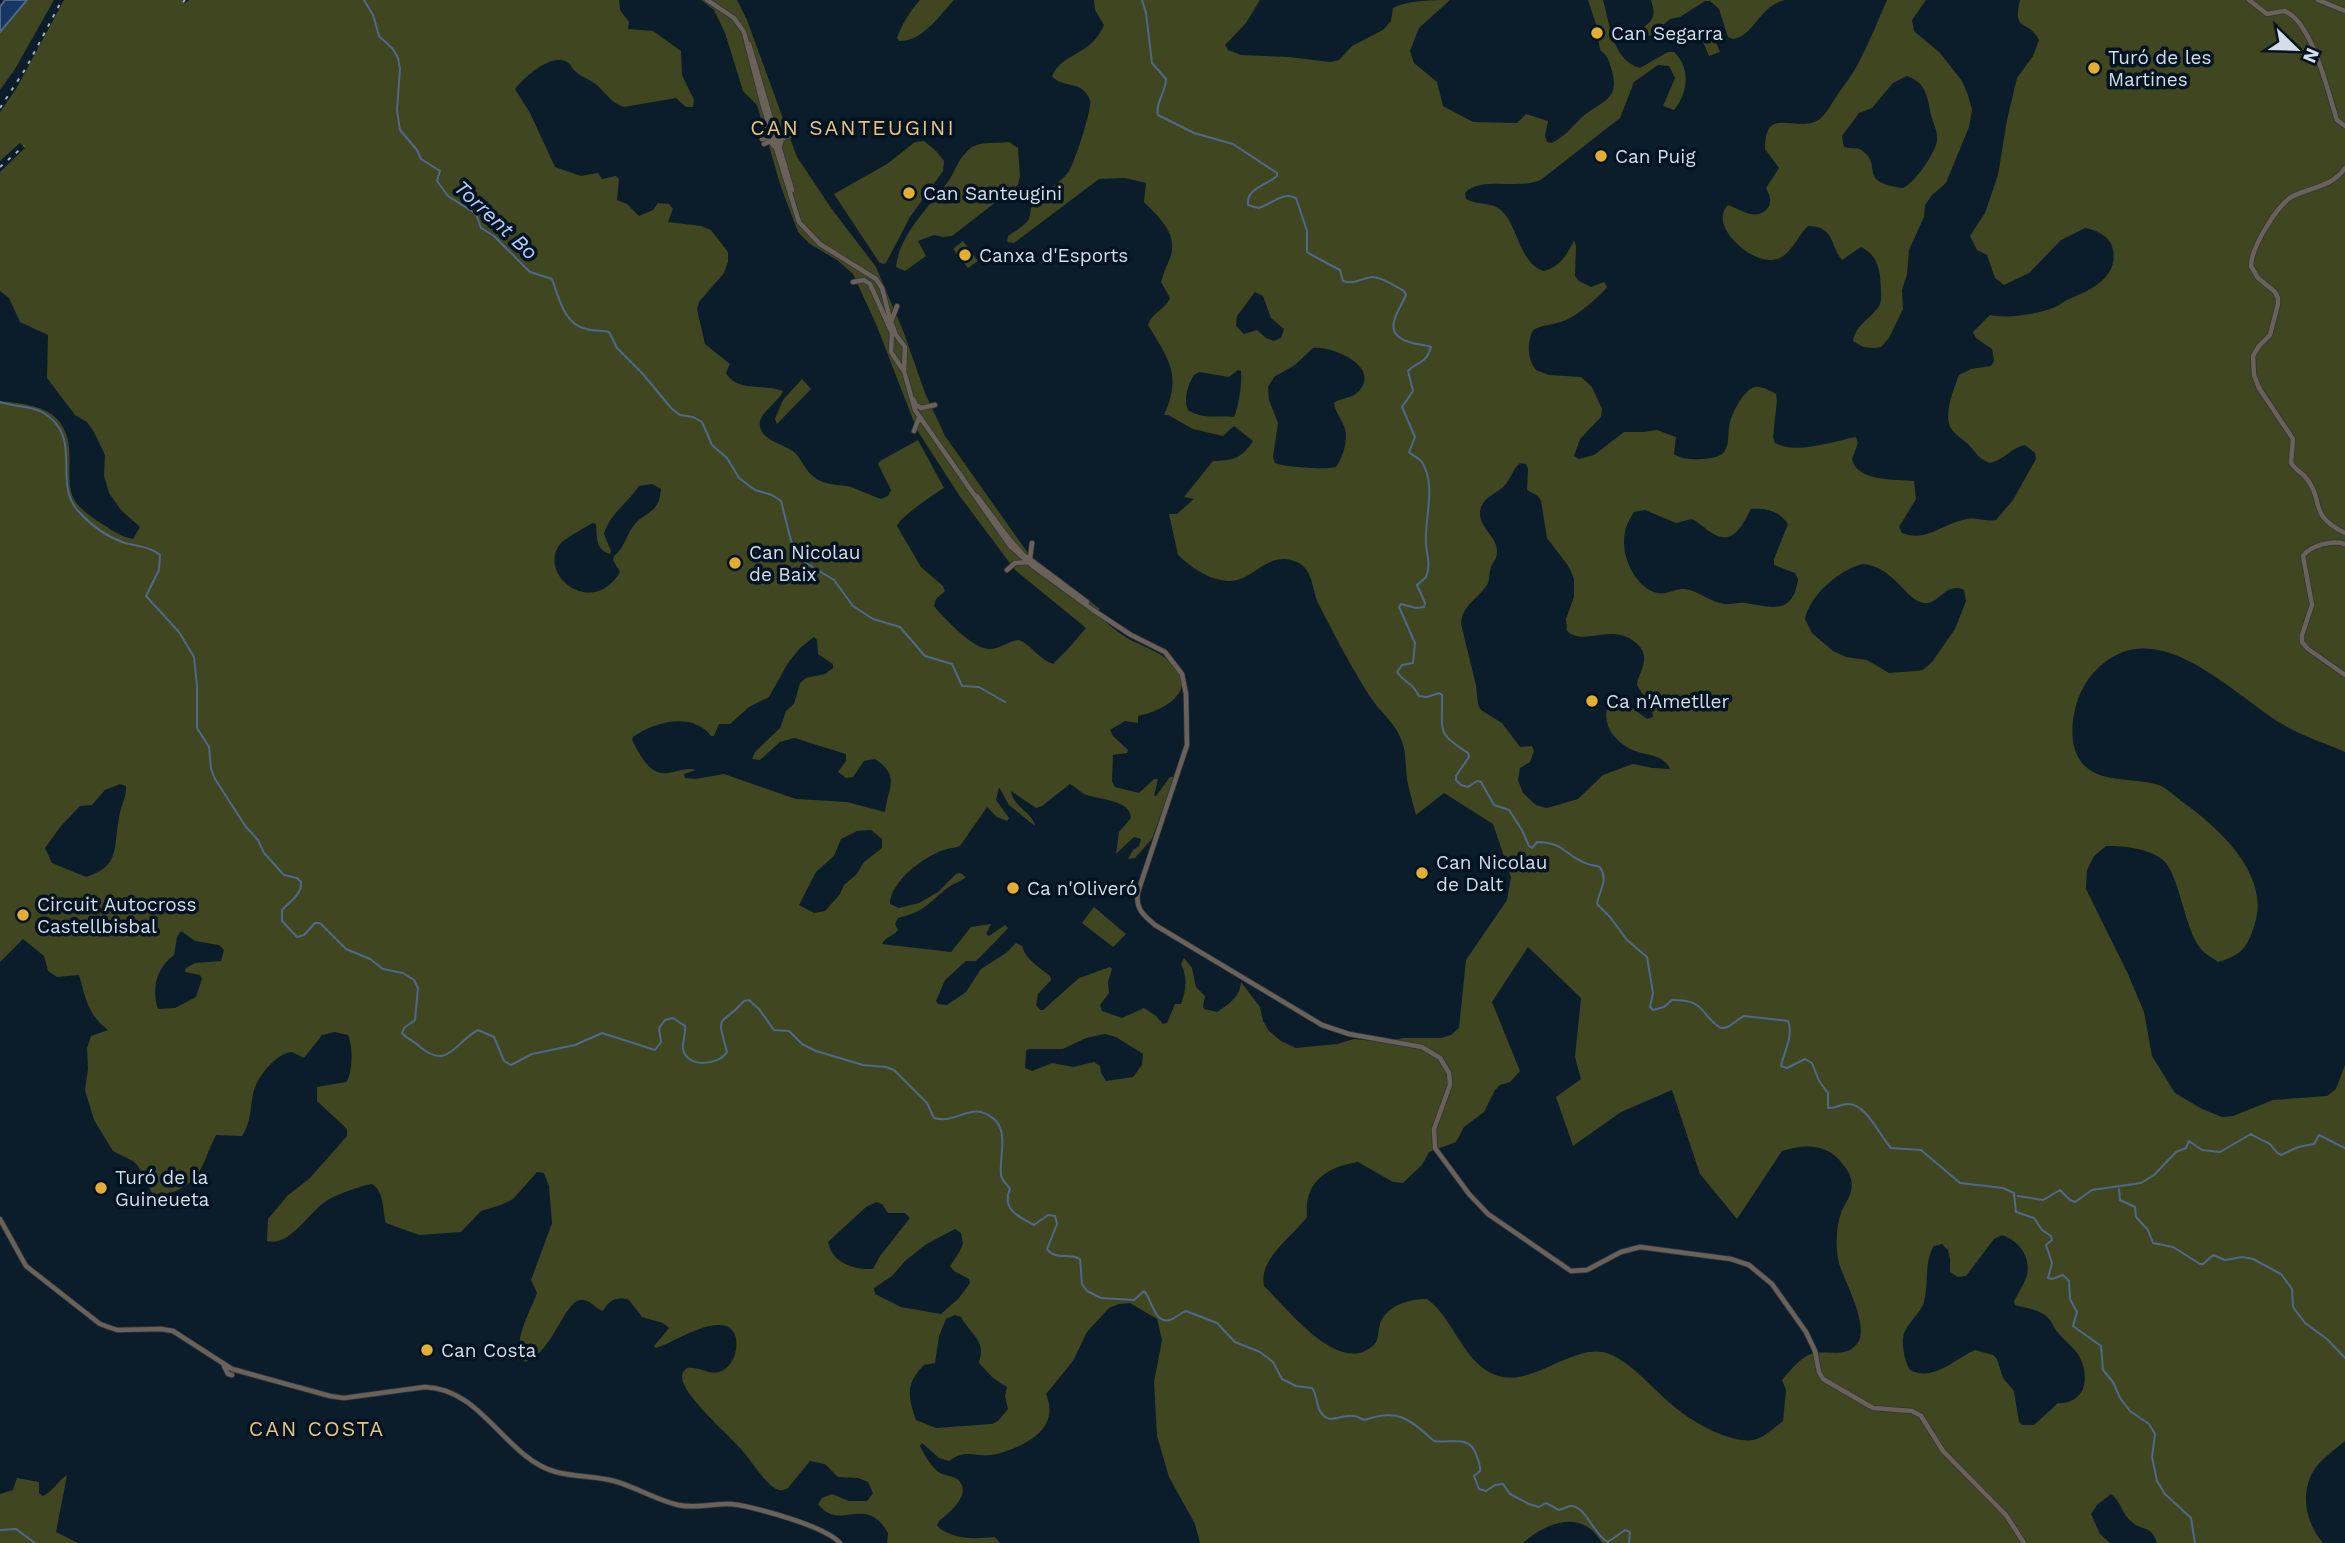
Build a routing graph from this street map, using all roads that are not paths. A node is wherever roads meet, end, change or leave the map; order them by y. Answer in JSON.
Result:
{"nodes":[{"id":1,"x":707,"y":0,"type":"edge"},
{"id":2,"x":2249,"y":0,"type":"edge"},
{"id":3,"x":2318,"y":0,"type":"edge"},
{"id":4,"x":2345,"y":12,"type":"edge"},
{"id":5,"x":771,"y":125,"type":"junction"},
{"id":6,"x":2345,"y":126,"type":"edge"},
{"id":7,"x":767,"y":140,"type":"junction"},
{"id":8,"x":778,"y":149,"type":"junction"},
{"id":9,"x":783,"y":159,"type":"junction"},
{"id":10,"x":2345,"y":167,"type":"edge"},
{"id":11,"x":804,"y":227,"type":"junction"},
{"id":12,"x":853,"y":282,"type":"dead end"},
{"id":13,"x":897,"y":306,"type":"dead end"},
{"id":14,"x":891,"y":321,"type":"junction"},
{"id":15,"x":892,"y":333,"type":"junction"},
{"id":16,"x":901,"y":342,"type":"junction"},
{"id":17,"x":893,"y":344,"type":"junction"},
{"id":18,"x":904,"y":352,"type":"junction"},
{"id":19,"x":894,"y":355,"type":"junction"},
{"id":20,"x":904,"y":371,"type":"junction"},
{"id":21,"x":907,"y":386,"type":"junction"},
{"id":22,"x":934,"y":405,"type":"dead end"},
{"id":23,"x":919,"y":417,"type":"junction"},
{"id":24,"x":914,"y":431,"type":"dead end"},
{"id":25,"x":2345,"y":533,"type":"edge"},
{"id":26,"x":2345,"y":544,"type":"edge"},
{"id":27,"x":1014,"y":548,"type":"junction"},
{"id":28,"x":1015,"y":563,"type":"junction"},
{"id":29,"x":1031,"y":563,"type":"junction"},
{"id":30,"x":1007,"y":570,"type":"dead end"},
{"id":31,"x":2345,"y":675,"type":"edge"},
{"id":32,"x":0,"y":1219,"type":"edge"},
{"id":33,"x":840,"y":1543,"type":"edge"},
{"id":34,"x":2024,"y":1543,"type":"edge"}],
"edges":[{"from":1,"to":5,"type":"main road"},
{"from":2,"to":6,"type":"main road"},
{"from":3,"to":4,"type":"main road"},
{"from":5,"to":7,"type":"main road"},
{"from":5,"to":8,"type":"main road"},
{"from":5,"to":8,"type":"main road"},
{"from":7,"to":8,"type":"main road"},
{"from":7,"to":9,"type":"main road"},
{"from":8,"to":9,"type":"main road"},
{"from":8,"to":11,"type":"main road"},
{"from":9,"to":11,"type":"main road"},
{"from":10,"to":25,"type":"main road"},
{"from":11,"to":14,"type":"main road"},
{"from":12,"to":15,"type":"main road"},
{"from":13,"to":14,"type":"main road"},
{"from":14,"to":15,"type":"main road"},
{"from":14,"to":16,"type":"main road"},
{"from":15,"to":17,"type":"main road"},
{"from":16,"to":17,"type":"main road"},
{"from":16,"to":18,"type":"main road"},
{"from":17,"to":19,"type":"main road"},
{"from":18,"to":19,"type":"main road"},
{"from":18,"to":20,"type":"main road"},
{"from":19,"to":20,"type":"main road"},
{"from":20,"to":21,"type":"main road"},
{"from":21,"to":22,"type":"main road"},
{"from":21,"to":23,"type":"main road"},
{"from":23,"to":24,"type":"main road"},
{"from":23,"to":27,"type":"main road"},
{"from":26,"to":31,"type":"main road"},
{"from":27,"to":28,"type":"main road"},
{"from":27,"to":29,"type":"main road"},
{"from":27,"to":29,"type":"main road"},
{"from":28,"to":29,"type":"main road"},
{"from":28,"to":30,"type":"main road"},
{"from":29,"to":34,"type":"main road"},
{"from":32,"to":33,"type":"main road"}]}
